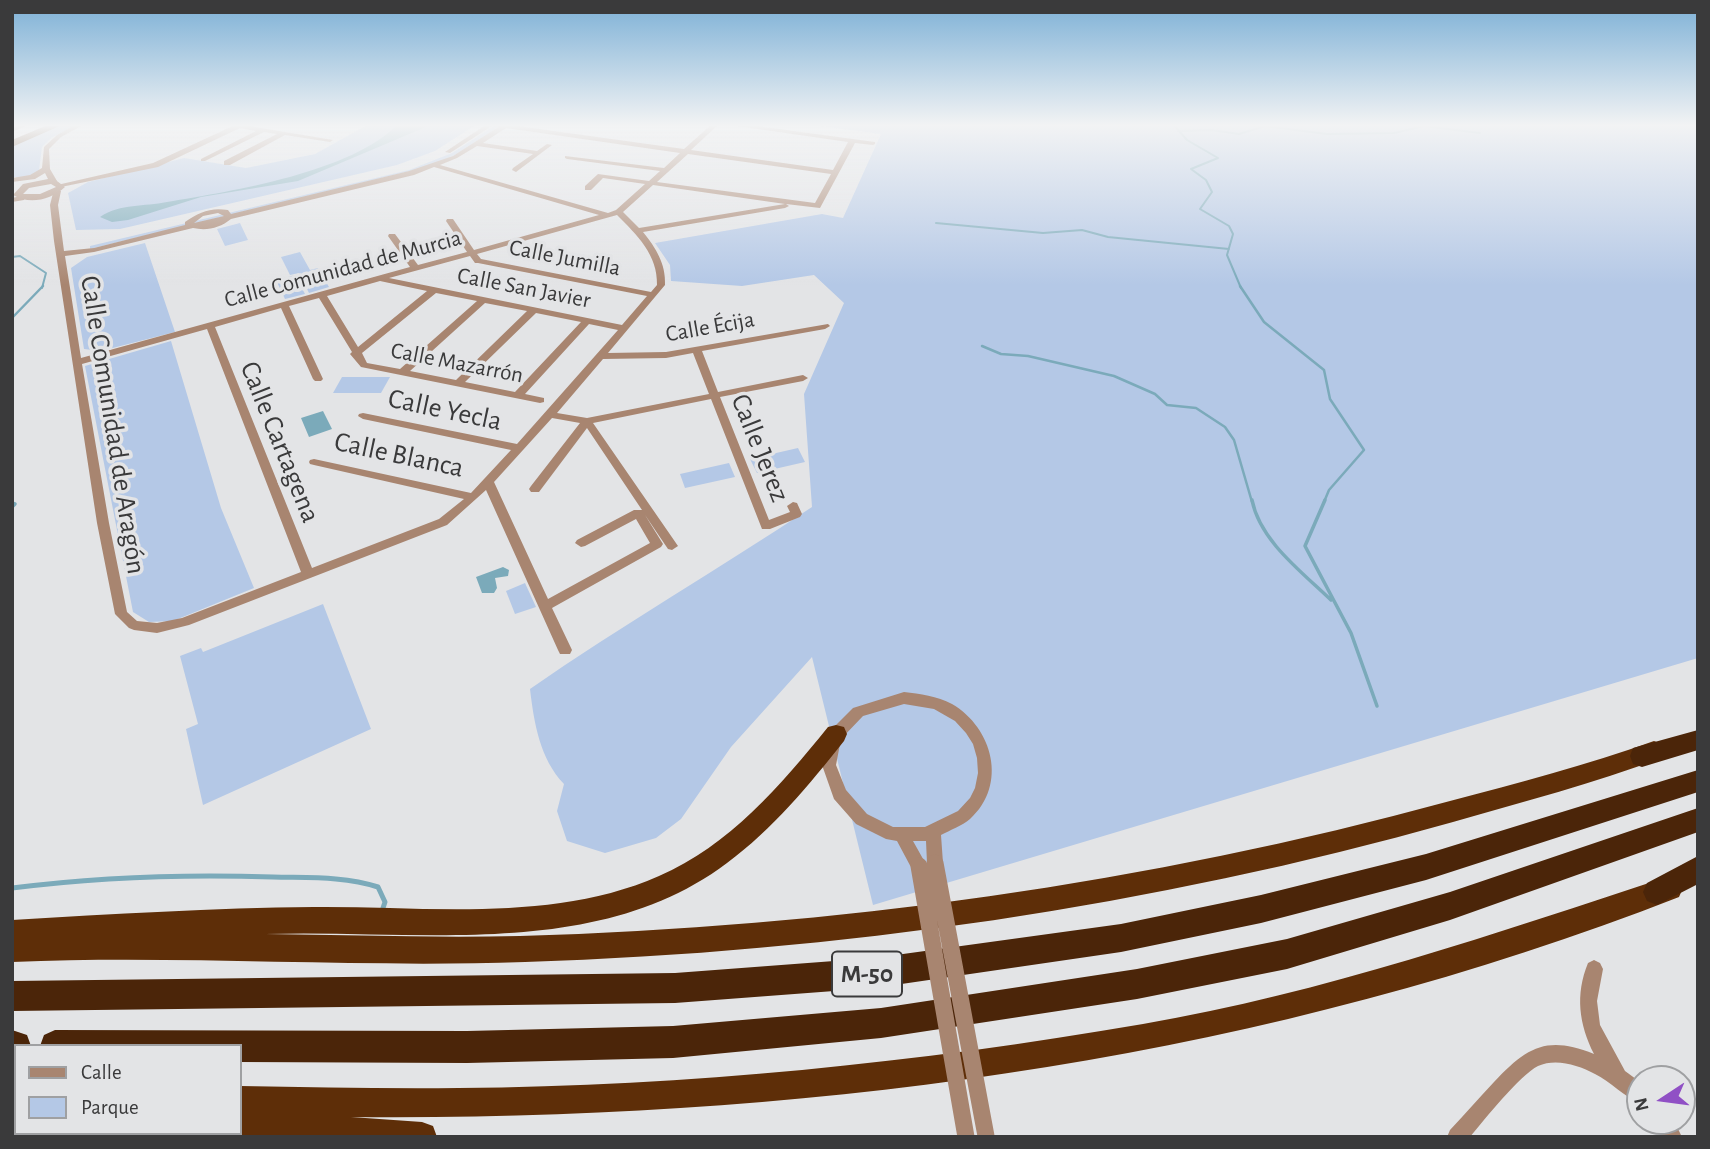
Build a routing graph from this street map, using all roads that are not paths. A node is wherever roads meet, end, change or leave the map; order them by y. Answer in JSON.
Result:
{"nodes":[{"id":1,"x":41,"y":178,"type":"edge"},
{"id":2,"x":52,"y":178,"type":"edge"},
{"id":3,"x":96,"y":178,"type":"edge"},
{"id":4,"x":372,"y":178,"type":"edge"},
{"id":5,"x":387,"y":178,"type":"edge"},
{"id":6,"x":480,"y":178,"type":"edge"},
{"id":7,"x":599,"y":178,"type":"edge"},
{"id":8,"x":613,"y":178,"type":"edge"},
{"id":9,"x":658,"y":178,"type":"edge"},
{"id":10,"x":832,"y":178,"type":"edge"},
{"id":11,"x":13,"y":181,"type":"edge"},
{"id":12,"x":38,"y":183,"type":"junction"},
{"id":13,"x":652,"y":183,"type":"junction"},
{"id":14,"x":57,"y":186,"type":"junction"},
{"id":15,"x":589,"y":188,"type":"dead end"},
{"id":16,"x":17,"y":195,"type":"edge"},
{"id":17,"x":42,"y":196,"type":"junction"},
{"id":18,"x":798,"y":204,"type":"junction"},
{"id":19,"x":54,"y":205,"type":"junction"},
{"id":20,"x":613,"y":214,"type":"junction"},
{"id":21,"x":227,"y":215,"type":"junction"},
{"id":22,"x":450,"y":221,"type":"dead end"},
{"id":23,"x":190,"y":224,"type":"junction"},
{"id":24,"x":637,"y":231,"type":"junction"},
{"id":25,"x":392,"y":236,"type":"dead end"},
{"id":26,"x":58,"y":241,"type":"junction"},
{"id":27,"x":94,"y":247,"type":"junction"},
{"id":28,"x":473,"y":253,"type":"junction"},
{"id":29,"x":61,"y":254,"type":"junction"},
{"id":30,"x":416,"y":269,"type":"junction"},
{"id":31,"x":63,"y":270,"type":"junction"},
{"id":32,"x":402,"y":272,"type":"junction"},
{"id":33,"x":379,"y":279,"type":"junction"},
{"id":34,"x":417,"y":286,"type":"junction"},
{"id":35,"x":434,"y":290,"type":"junction"},
{"id":36,"x":322,"y":295,"type":"junction"},
{"id":37,"x":654,"y":295,"type":"junction"},
{"id":38,"x":482,"y":300,"type":"junction"},
{"id":39,"x":284,"y":305,"type":"junction"},
{"id":40,"x":534,"y":310,"type":"junction"},
{"id":41,"x":587,"y":321,"type":"junction"},
{"id":42,"x":210,"y":326,"type":"junction"},
{"id":43,"x":825,"y":326,"type":"dead end"},
{"id":44,"x":624,"y":328,"type":"junction"},
{"id":45,"x":696,"y":349,"type":"junction"},
{"id":46,"x":355,"y":354,"type":"junction"},
{"id":47,"x":601,"y":356,"type":"junction"},
{"id":48,"x":78,"y":362,"type":"junction"},
{"id":49,"x":403,"y":372,"type":"junction"},
{"id":50,"x":803,"y":378,"type":"dead end"},
{"id":51,"x":318,"y":379,"type":"dead end"},
{"id":52,"x":459,"y":383,"type":"junction"},
{"id":53,"x":517,"y":395,"type":"junction"},
{"id":54,"x":715,"y":397,"type":"junction"},
{"id":55,"x":540,"y":400,"type":"dead end"},
{"id":56,"x":550,"y":415,"type":"junction"},
{"id":57,"x":363,"y":416,"type":"dead end"},
{"id":58,"x":587,"y":421,"type":"junction"},
{"id":59,"x":519,"y":448,"type":"junction"},
{"id":60,"x":314,"y":462,"type":"dead end"},
{"id":61,"x":488,"y":481,"type":"junction"},
{"id":62,"x":535,"y":489,"type":"dead end"},
{"id":63,"x":473,"y":497,"type":"junction"},
{"id":64,"x":793,"y":506,"type":"dead end"},
{"id":65,"x":581,"y":543,"type":"dead end"},
{"id":66,"x":672,"y":546,"type":"dead end"},
{"id":67,"x":308,"y":574,"type":"junction"},
{"id":68,"x":545,"y":606,"type":"junction"},
{"id":69,"x":565,"y":650,"type":"dead end"},
{"id":70,"x":836,"y":734,"type":"junction"},
{"id":71,"x":1698,"y":737,"type":"edge"},
{"id":72,"x":1642,"y":756,"type":"joint"},
{"id":73,"x":1698,"y":781,"type":"edge"},
{"id":74,"x":1698,"y":820,"type":"edge"},
{"id":75,"x":933,"y":832,"type":"junction"},
{"id":76,"x":901,"y":834,"type":"junction"},
{"id":77,"x":927,"y":865,"type":"junction"},
{"id":78,"x":1698,"y":869,"type":"edge"},
{"id":79,"x":1698,"y":879,"type":"edge"},
{"id":80,"x":1657,"y":892,"type":"junction"},
{"id":81,"x":12,"y":933,"type":"edge"},
{"id":82,"x":12,"y":949,"type":"edge"},
{"id":83,"x":1594,"y":969,"type":"dead end"},
{"id":84,"x":12,"y":996,"type":"edge"},
{"id":85,"x":242,"y":1046,"type":"edge"},
{"id":86,"x":1617,"y":1076,"type":"junction"},
{"id":87,"x":1626,"y":1083,"type":"edge"},
{"id":88,"x":242,"y":1101,"type":"edge"},
{"id":89,"x":242,"y":1124,"type":"edge"},
{"id":90,"x":986,"y":1136,"type":"edge"},
{"id":91,"x":422,"y":1137,"type":"edge"},
{"id":92,"x":966,"y":1137,"type":"edge"},
{"id":93,"x":1457,"y":1137,"type":"edge"}],
"edges":[{"from":1,"to":12,"type":"street"},
{"from":2,"to":14,"type":"street"},
{"from":3,"to":14,"type":"street"},
{"from":4,"to":21,"type":"street"},
{"from":5,"to":21,"type":"street"},
{"from":6,"to":20,"type":"street"},
{"from":7,"to":15,"type":"street"},
{"from":8,"to":13,"type":"street"},
{"from":9,"to":13,"type":"street"},
{"from":10,"to":18,"type":"street"},
{"from":11,"to":12,"type":"street"},
{"from":11,"to":16,"type":"street"},
{"from":12,"to":14,"type":"street"},
{"from":12,"to":16,"type":"street"},
{"from":13,"to":18,"type":"street"},
{"from":13,"to":20,"type":"street"},
{"from":14,"to":17,"type":"street"},
{"from":14,"to":19,"type":"street","name":"Calle Comunidad de Aragón"},
{"from":16,"to":17,"type":"street"},
{"from":17,"to":19,"type":"street"},
{"from":18,"to":24,"type":"street"},
{"from":19,"to":26,"type":"street","name":"Calle Comunidad de Aragón"},
{"from":20,"to":24,"type":"street"},
{"from":20,"to":28,"type":"street","name":"Calle Comunidad de Murcia"},
{"from":21,"to":23,"type":"street"},
{"from":21,"to":23,"type":"street"},
{"from":22,"to":28,"type":"street"},
{"from":23,"to":27,"type":"street"},
{"from":24,"to":37,"type":"street"},
{"from":25,"to":30,"type":"street"},
{"from":26,"to":27,"type":"street"},
{"from":26,"to":29,"type":"street","name":"Calle Comunidad de Aragón"},
{"from":27,"to":29,"type":"street"},
{"from":27,"to":31,"type":"street"},
{"from":28,"to":30,"type":"street","name":"Calle Comunidad de Murcia"},
{"from":28,"to":37,"type":"street","name":"Calle Jumilla"},
{"from":29,"to":31,"type":"street","name":"Calle Comunidad de Aragón"},
{"from":30,"to":32,"type":"street","name":"Calle Comunidad de Murcia"},
{"from":31,"to":48,"type":"street","name":"Calle Comunidad de Aragón"},
{"from":32,"to":33,"type":"street","name":"Calle Comunidad de Murcia"},
{"from":32,"to":34,"type":"street","name":"Calle San Javier"},
{"from":33,"to":34,"type":"street","name":"Calle San Javier"},
{"from":33,"to":36,"type":"street","name":"Calle Comunidad de Murcia"},
{"from":34,"to":35,"type":"street","name":"Calle San Javier"},
{"from":35,"to":38,"type":"street","name":"Calle San Javier"},
{"from":35,"to":46,"type":"street"},
{"from":36,"to":39,"type":"street","name":"Calle Comunidad de Murcia"},
{"from":36,"to":46,"type":"street","name":"Calle Mazarrón"},
{"from":37,"to":44,"type":"street"},
{"from":38,"to":40,"type":"street","name":"Calle San Javier"},
{"from":38,"to":49,"type":"street"},
{"from":39,"to":42,"type":"street","name":"Calle Comunidad de Murcia"},
{"from":39,"to":51,"type":"street"},
{"from":40,"to":41,"type":"street","name":"Calle San Javier"},
{"from":40,"to":52,"type":"street"},
{"from":41,"to":44,"type":"street","name":"Calle San Javier"},
{"from":41,"to":53,"type":"street"},
{"from":42,"to":48,"type":"street","name":"Calle Comunidad de Murcia"},
{"from":42,"to":67,"type":"street","name":"Calle Cartagena"},
{"from":43,"to":45,"type":"street","name":"Calle Écija"},
{"from":44,"to":47,"type":"street"},
{"from":45,"to":47,"type":"street","name":"Calle Écija"},
{"from":45,"to":54,"type":"street","name":"Calle Jerez"},
{"from":46,"to":49,"type":"street","name":"Calle Mazarrón"},
{"from":47,"to":56,"type":"street"},
{"from":48,"to":67,"type":"street","name":"Calle Comunidad de Aragón"},
{"from":49,"to":52,"type":"street","name":"Calle Mazarrón"},
{"from":50,"to":54,"type":"street"},
{"from":52,"to":53,"type":"street","name":"Calle Mazarrón"},
{"from":53,"to":55,"type":"street","name":"Calle Mazarrón"},
{"from":54,"to":58,"type":"street"},
{"from":54,"to":64,"type":"street","name":"Calle Jerez"},
{"from":56,"to":58,"type":"street"},
{"from":56,"to":59,"type":"street"},
{"from":57,"to":59,"type":"street","name":"Calle Yecla"},
{"from":58,"to":62,"type":"street"},
{"from":58,"to":66,"type":"street"},
{"from":59,"to":61,"type":"street"},
{"from":60,"to":63,"type":"street","name":"Calle Blanca"},
{"from":61,"to":63,"type":"street"},
{"from":61,"to":68,"type":"street"},
{"from":63,"to":67,"type":"street"},
{"from":65,"to":68,"type":"street"},
{"from":68,"to":69,"type":"street"},
{"from":70,"to":75,"type":"street"},
{"from":70,"to":76,"type":"street"},
{"from":70,"to":81,"type":"highway"},
{"from":71,"to":72,"type":"highway"},
{"from":72,"to":82,"type":"highway"},
{"from":73,"to":84,"type":"highway","number":"M-50"},
{"from":74,"to":85,"type":"highway","number":"M-50"},
{"from":75,"to":76,"type":"street"},
{"from":75,"to":77,"type":"street"},
{"from":76,"to":77,"type":"street"},
{"from":77,"to":90,"type":"street","bridge":true},
{"from":77,"to":92,"type":"street","bridge":true},
{"from":78,"to":80,"type":"highway"},
{"from":79,"to":80,"type":"highway"},
{"from":80,"to":88,"type":"highway"},
{"from":83,"to":86,"type":"street"},
{"from":86,"to":87,"type":"street"},
{"from":86,"to":93,"type":"street"},
{"from":89,"to":91,"type":"highway"}]}
